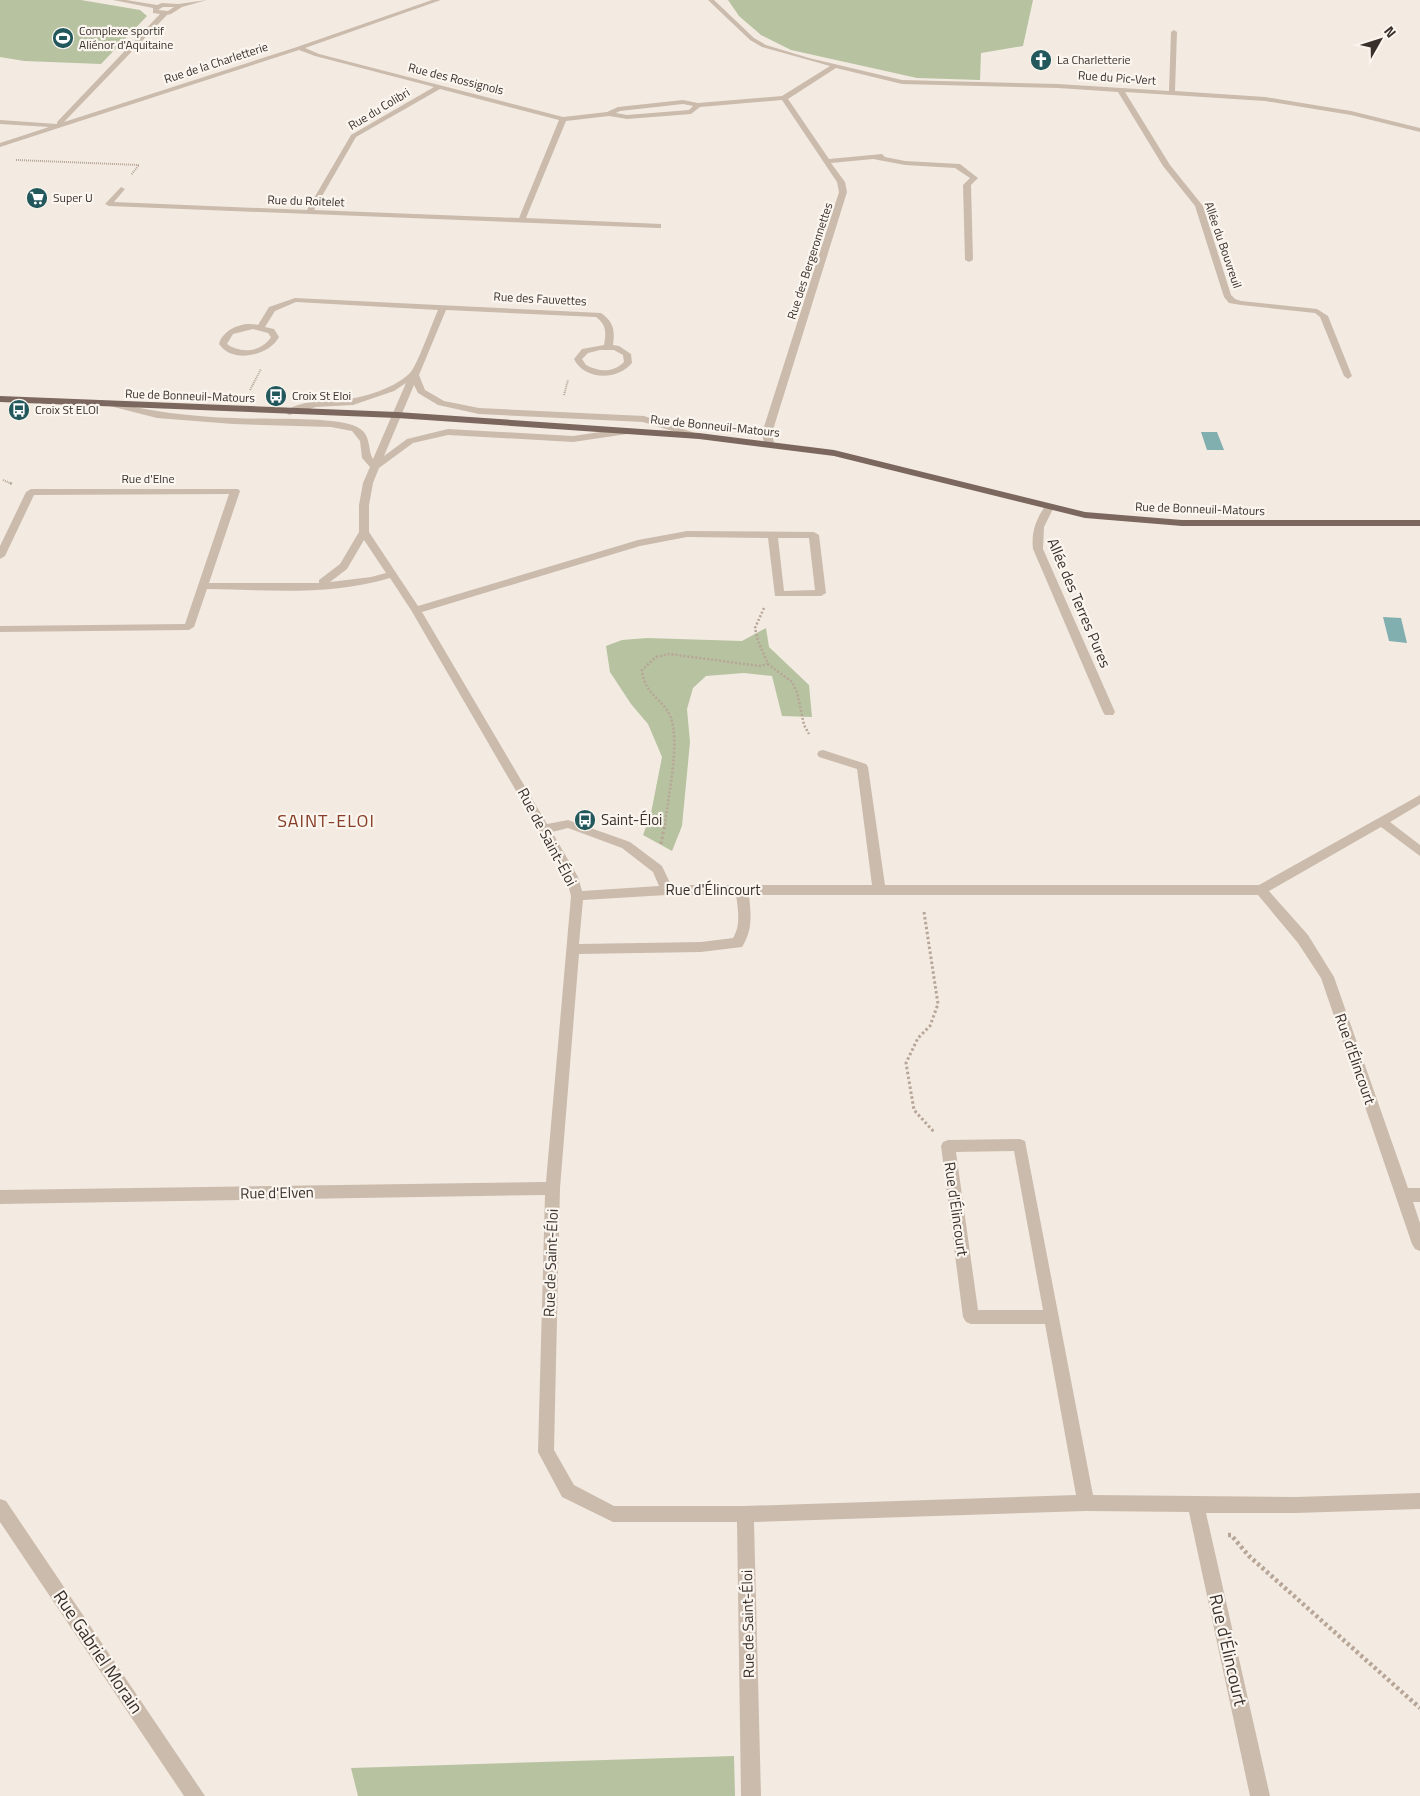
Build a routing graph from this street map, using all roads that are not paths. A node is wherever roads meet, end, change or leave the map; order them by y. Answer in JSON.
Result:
{"nodes":[{"id":1,"x":116,"y":0,"type":"edge"},
{"id":2,"x":204,"y":0,"type":"edge"},
{"id":3,"x":438,"y":0,"type":"edge"},
{"id":4,"x":711,"y":0,"type":"edge"},
{"id":5,"x":178,"y":6,"type":"junction"},
{"id":6,"x":156,"y":7,"type":"junction"},
{"id":7,"x":165,"y":14,"type":"junction"},
{"id":8,"x":1174,"y":32,"type":"dead end"},
{"id":9,"x":299,"y":48,"type":"junction"},
{"id":10,"x":835,"y":66,"type":"junction"},
{"id":11,"x":439,"y":87,"type":"junction"},
{"id":12,"x":1120,"y":90,"type":"junction"},
{"id":13,"x":1172,"y":93,"type":"junction"},
{"id":14,"x":784,"y":98,"type":"junction"},
{"id":15,"x":563,"y":119,"type":"junction"},
{"id":16,"x":0,"y":122,"type":"edge"},
{"id":17,"x":58,"y":125,"type":"junction"},
{"id":18,"x":1420,"y":130,"type":"edge"},
{"id":19,"x":0,"y":145,"type":"edge"},
{"id":20,"x":888,"y":155,"type":"dead end"},
{"id":21,"x":874,"y":157,"type":"junction"},
{"id":22,"x":827,"y":161,"type":"junction"},
{"id":23,"x":121,"y":189,"type":"road end"},
{"id":24,"x":309,"y":212,"type":"junction"},
{"id":25,"x":522,"y":220,"type":"junction"},
{"id":26,"x":658,"y":226,"type":"dead end"},
{"id":27,"x":969,"y":260,"type":"dead end"},
{"id":28,"x":443,"y":307,"type":"junction"},
{"id":29,"x":261,"y":327,"type":"junction"},
{"id":30,"x":608,"y":347,"type":"junction"},
{"id":31,"x":414,"y":374,"type":"junction"},
{"id":32,"x":1348,"y":376,"type":"dead end"},
{"id":33,"x":0,"y":399,"type":"edge"},
{"id":34,"x":106,"y":404,"type":"junction"},
{"id":35,"x":289,"y":412,"type":"junction"},
{"id":36,"x":397,"y":414,"type":"junction"},
{"id":37,"x":627,"y":431,"type":"junction"},
{"id":38,"x":700,"y":436,"type":"junction"},
{"id":39,"x":768,"y":443,"type":"junction"},
{"id":40,"x":375,"y":467,"type":"junction"},
{"id":41,"x":1049,"y":507,"type":"junction"},
{"id":42,"x":1420,"y":523,"type":"edge"},
{"id":43,"x":364,"y":532,"type":"junction"},
{"id":44,"x":773,"y":536,"type":"junction"},
{"id":45,"x":0,"y":556,"type":"edge"},
{"id":46,"x":392,"y":574,"type":"junction"},
{"id":47,"x":203,"y":586,"type":"junction"},
{"id":48,"x":316,"y":586,"type":"junction"},
{"id":49,"x":416,"y":610,"type":"junction"},
{"id":50,"x":0,"y":629,"type":"edge"},
{"id":51,"x":1109,"y":712,"type":"dead end"},
{"id":52,"x":823,"y":754,"type":"dead end"},
{"id":53,"x":1420,"y":799,"type":"edge"},
{"id":54,"x":1382,"y":821,"type":"junction"},
{"id":55,"x":544,"y":829,"type":"junction"},
{"id":56,"x":1420,"y":851,"type":"edge"},
{"id":57,"x":667,"y":890,"type":"junction"},
{"id":58,"x":742,"y":890,"type":"junction"},
{"id":59,"x":879,"y":890,"type":"junction"},
{"id":60,"x":1261,"y":890,"type":"junction"},
{"id":61,"x":577,"y":896,"type":"junction"},
{"id":62,"x":572,"y":949,"type":"junction"},
{"id":63,"x":553,"y":1188,"type":"junction"},
{"id":64,"x":1403,"y":1195,"type":"junction"},
{"id":65,"x":1420,"y":1195,"type":"edge"},
{"id":66,"x":0,"y":1197,"type":"edge"},
{"id":67,"x":1420,"y":1244,"type":"edge"},
{"id":68,"x":1052,"y":1316,"type":"junction"},
{"id":69,"x":1420,"y":1500,"type":"edge"},
{"id":70,"x":1086,"y":1503,"type":"junction"},
{"id":71,"x":1196,"y":1505,"type":"junction"},
{"id":72,"x":0,"y":1507,"type":"edge"},
{"id":73,"x":745,"y":1514,"type":"junction"},
{"id":74,"x":196,"y":1796,"type":"edge"},
{"id":75,"x":752,"y":1796,"type":"edge"},
{"id":76,"x":1260,"y":1796,"type":"edge"}],
"edges":[{"from":1,"to":6,"type":"street"},
{"from":2,"to":5,"type":"street"},
{"from":3,"to":9,"type":"street","name":"Rue de la Charletterie"},
{"from":4,"to":10,"type":"street","name":"Rue du Pic-Vert"},
{"from":5,"to":6,"type":"street"},
{"from":5,"to":7,"type":"street"},
{"from":6,"to":7,"type":"street"},
{"from":7,"to":17,"type":"street"},
{"from":8,"to":13,"type":"street"},
{"from":9,"to":11,"type":"street","name":"Rue des Rossignols"},
{"from":9,"to":17,"type":"street","name":"Rue de la Charletterie"},
{"from":10,"to":12,"type":"street","name":"Rue du Pic-Vert"},
{"from":10,"to":14,"type":"street","name":"Rue des Rossignols"},
{"from":11,"to":15,"type":"street","name":"Rue des Rossignols"},
{"from":11,"to":24,"type":"street","name":"Rue du Colibri"},
{"from":12,"to":13,"type":"street","name":"Rue du Pic-Vert"},
{"from":12,"to":32,"type":"street","name":"Allée du Bouvreuil"},
{"from":13,"to":18,"type":"street","name":"Rue du Pic-Vert"},
{"from":14,"to":15,"type":"street","name":"Rue des Rossignols"},
{"from":14,"to":22,"type":"street","name":"Rue des Bergeronnettes"},
{"from":15,"to":25,"type":"street"},
{"from":16,"to":17,"type":"street"},
{"from":17,"to":19,"type":"street","name":"Rue de la Charletterie"},
{"from":20,"to":21,"type":"street"},
{"from":21,"to":22,"type":"street"},
{"from":21,"to":27,"type":"street"},
{"from":22,"to":39,"type":"street","name":"Rue des Bergeronnettes"},
{"from":23,"to":24,"type":"street","name":"Rue du Roitelet"},
{"from":24,"to":25,"type":"street","name":"Rue du Roitelet"},
{"from":25,"to":26,"type":"street","name":"Rue du Roitelet"},
{"from":28,"to":29,"type":"street","name":"Rue des Fauvettes"},
{"from":28,"to":30,"type":"street","name":"Rue des Fauvettes"},
{"from":28,"to":31,"type":"street"},
{"from":29,"to":29,"type":"street"},
{"from":30,"to":30,"type":"street"},
{"from":31,"to":35,"type":"street"},
{"from":31,"to":36,"type":"street"},
{"from":31,"to":38,"type":"street"},
{"from":33,"to":34,"type":"main road","name":"Rue de Bonneuil-Matours"},
{"from":34,"to":35,"type":"main road","name":"Rue de Bonneuil-Matours"},
{"from":34,"to":40,"type":"street"},
{"from":35,"to":36,"type":"main road","name":"Rue de Bonneuil-Matours"},
{"from":36,"to":37,"type":"main road","name":"Rue de Bonneuil-Matours"},
{"from":36,"to":40,"type":"street"},
{"from":37,"to":38,"type":"main road","name":"Rue de Bonneuil-Matours"},
{"from":37,"to":40,"type":"street"},
{"from":38,"to":39,"type":"main road","name":"Rue de Bonneuil-Matours"},
{"from":39,"to":41,"type":"main road","name":"Rue de Bonneuil-Matours"},
{"from":40,"to":43,"type":"street"},
{"from":41,"to":42,"type":"main road","name":"Rue de Bonneuil-Matours"},
{"from":41,"to":51,"type":"street","name":"Allée des Terres Pures"},
{"from":43,"to":46,"type":"street","name":"Rue de Saint-Éloi"},
{"from":43,"to":48,"type":"street"},
{"from":44,"to":44,"type":"street"},
{"from":44,"to":49,"type":"street"},
{"from":45,"to":47,"type":"street","name":"Rue d'Elne"},
{"from":46,"to":48,"type":"street"},
{"from":46,"to":49,"type":"street","name":"Rue de Saint-Éloi"},
{"from":47,"to":48,"type":"street"},
{"from":47,"to":50,"type":"street","name":"Rue d'Elne"},
{"from":49,"to":55,"type":"street","name":"Rue de Saint-Éloi"},
{"from":52,"to":59,"type":"street"},
{"from":53,"to":54,"type":"street","name":"Rue d'Élincourt"},
{"from":54,"to":56,"type":"street"},
{"from":54,"to":60,"type":"street","name":"Rue d'Élincourt"},
{"from":55,"to":57,"type":"street"},
{"from":55,"to":61,"type":"street","name":"Rue de Saint-Éloi"},
{"from":57,"to":58,"type":"street","name":"Rue d'Élincourt"},
{"from":57,"to":61,"type":"street","name":"Rue d'Élincourt"},
{"from":58,"to":59,"type":"street","name":"Rue d'Élincourt"},
{"from":58,"to":62,"type":"street"},
{"from":59,"to":60,"type":"street","name":"Rue d'Élincourt"},
{"from":60,"to":64,"type":"street","name":"Rue d'Élincourt"},
{"from":61,"to":62,"type":"street","name":"Rue de Saint-Éloi"},
{"from":62,"to":63,"type":"street","name":"Rue de Saint-Éloi"},
{"from":63,"to":66,"type":"street","name":"Rue d'Elven"},
{"from":63,"to":73,"type":"street","name":"Rue de Saint-Éloi"},
{"from":64,"to":65,"type":"street"},
{"from":64,"to":67,"type":"street","name":"Rue d'Élincourt"},
{"from":68,"to":68,"type":"street","name":"Rue d'Élincourt"},
{"from":68,"to":70,"type":"street","name":"Rue d'Élincourt"},
{"from":69,"to":71,"type":"street"},
{"from":70,"to":71,"type":"street"},
{"from":70,"to":73,"type":"street"},
{"from":71,"to":76,"type":"street","name":"Rue d'Élincourt"},
{"from":72,"to":74,"type":"street","name":"Rue Gabriel Morain"},
{"from":73,"to":75,"type":"street","name":"Rue de Saint-Éloi"}]}
